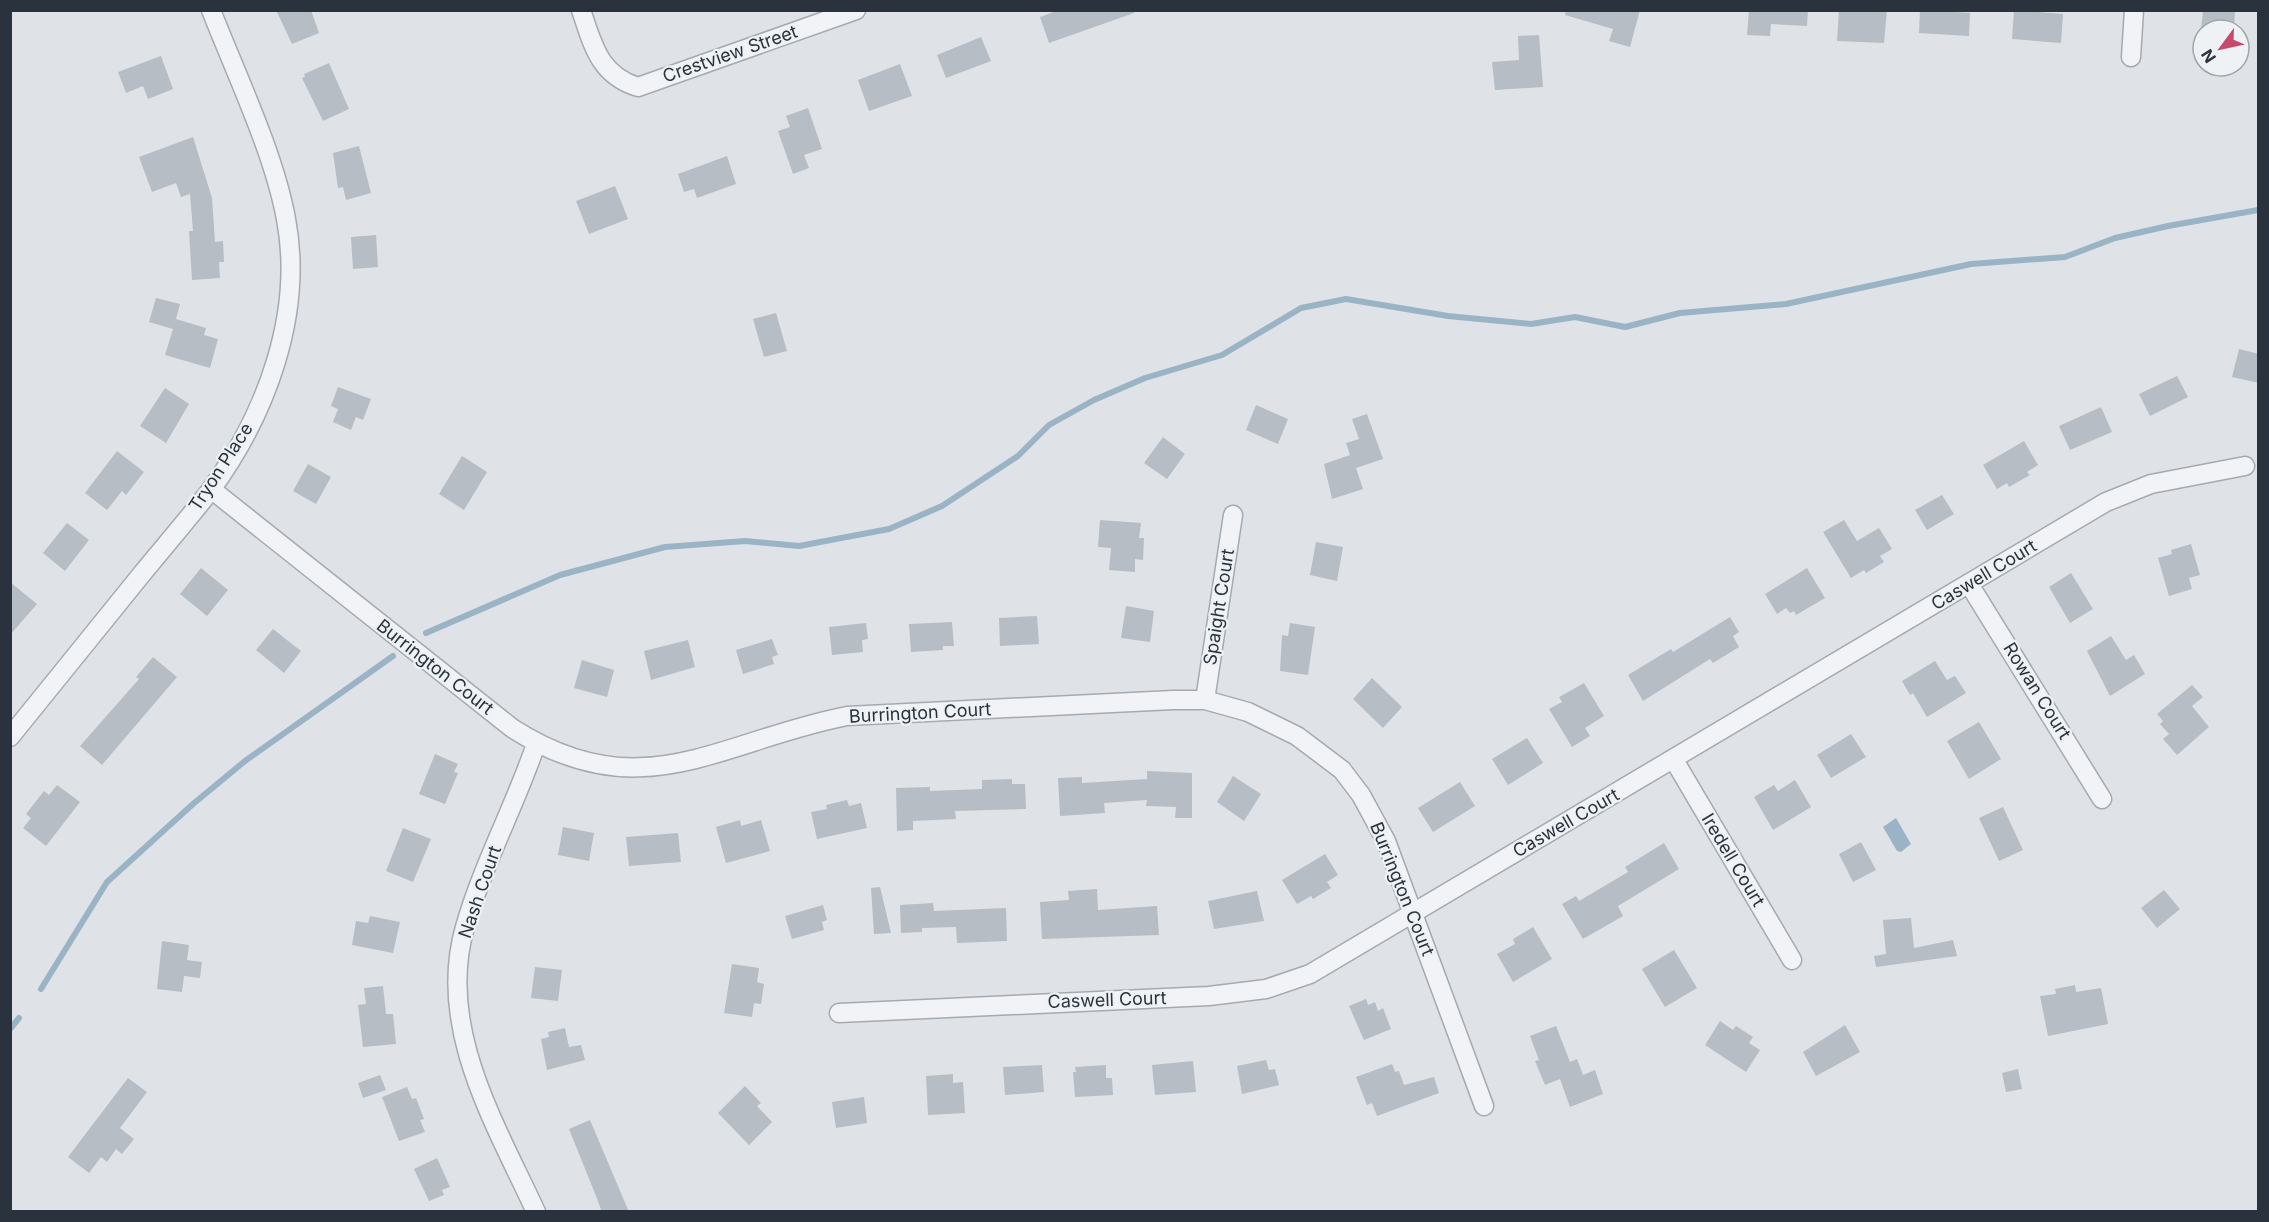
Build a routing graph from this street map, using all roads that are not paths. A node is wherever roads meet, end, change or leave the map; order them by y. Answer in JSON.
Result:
{"nodes":[{"id":1,"x":211,"y":10,"type":"edge"},
{"id":2,"x":581,"y":10,"type":"edge"},
{"id":3,"x":856,"y":10,"type":"edge"},
{"id":4,"x":2134,"y":10,"type":"edge"},
{"id":5,"x":2131,"y":57,"type":"dead end"},
{"id":6,"x":2245,"y":466,"type":"dead end"},
{"id":7,"x":211,"y":489,"type":"junction"},
{"id":8,"x":1233,"y":515,"type":"dead end"},
{"id":9,"x":1969,"y":584,"type":"junction"},
{"id":10,"x":1205,"y":700,"type":"junction"},
{"id":11,"x":10,"y":737,"type":"edge"},
{"id":12,"x":536,"y":744,"type":"junction"},
{"id":13,"x":1674,"y":760,"type":"junction"},
{"id":14,"x":2102,"y":799,"type":"dead end"},
{"id":15,"x":1414,"y":911,"type":"junction"},
{"id":16,"x":1792,"y":960,"type":"dead end"},
{"id":17,"x":839,"y":1012,"type":"dead end"},
{"id":18,"x":1484,"y":1106,"type":"dead end"},
{"id":19,"x":536,"y":1212,"type":"edge"}],
"edges":[{"from":1,"to":7,"type":"street","name":"Tryon Place"},
{"from":2,"to":3,"type":"street","name":"Crestview Street"},
{"from":4,"to":5,"type":"street"},
{"from":6,"to":9,"type":"street","name":"Caswell Court"},
{"from":7,"to":11,"type":"street","name":"Tryon Place"},
{"from":7,"to":12,"type":"street","name":"Burrington Court"},
{"from":8,"to":10,"type":"street","name":"Spaight Court"},
{"from":9,"to":13,"type":"street","name":"Caswell Court"},
{"from":9,"to":14,"type":"street","name":"Rowan Court"},
{"from":10,"to":12,"type":"street","name":"Burrington Court"},
{"from":10,"to":15,"type":"street","name":"Burrington Court"},
{"from":12,"to":19,"type":"street","name":"Nash Court"},
{"from":13,"to":15,"type":"street","name":"Caswell Court"},
{"from":13,"to":16,"type":"street","name":"Iredell Court"},
{"from":15,"to":17,"type":"street","name":"Caswell Court"},
{"from":15,"to":18,"type":"street","name":"Burrington Court"}]}
